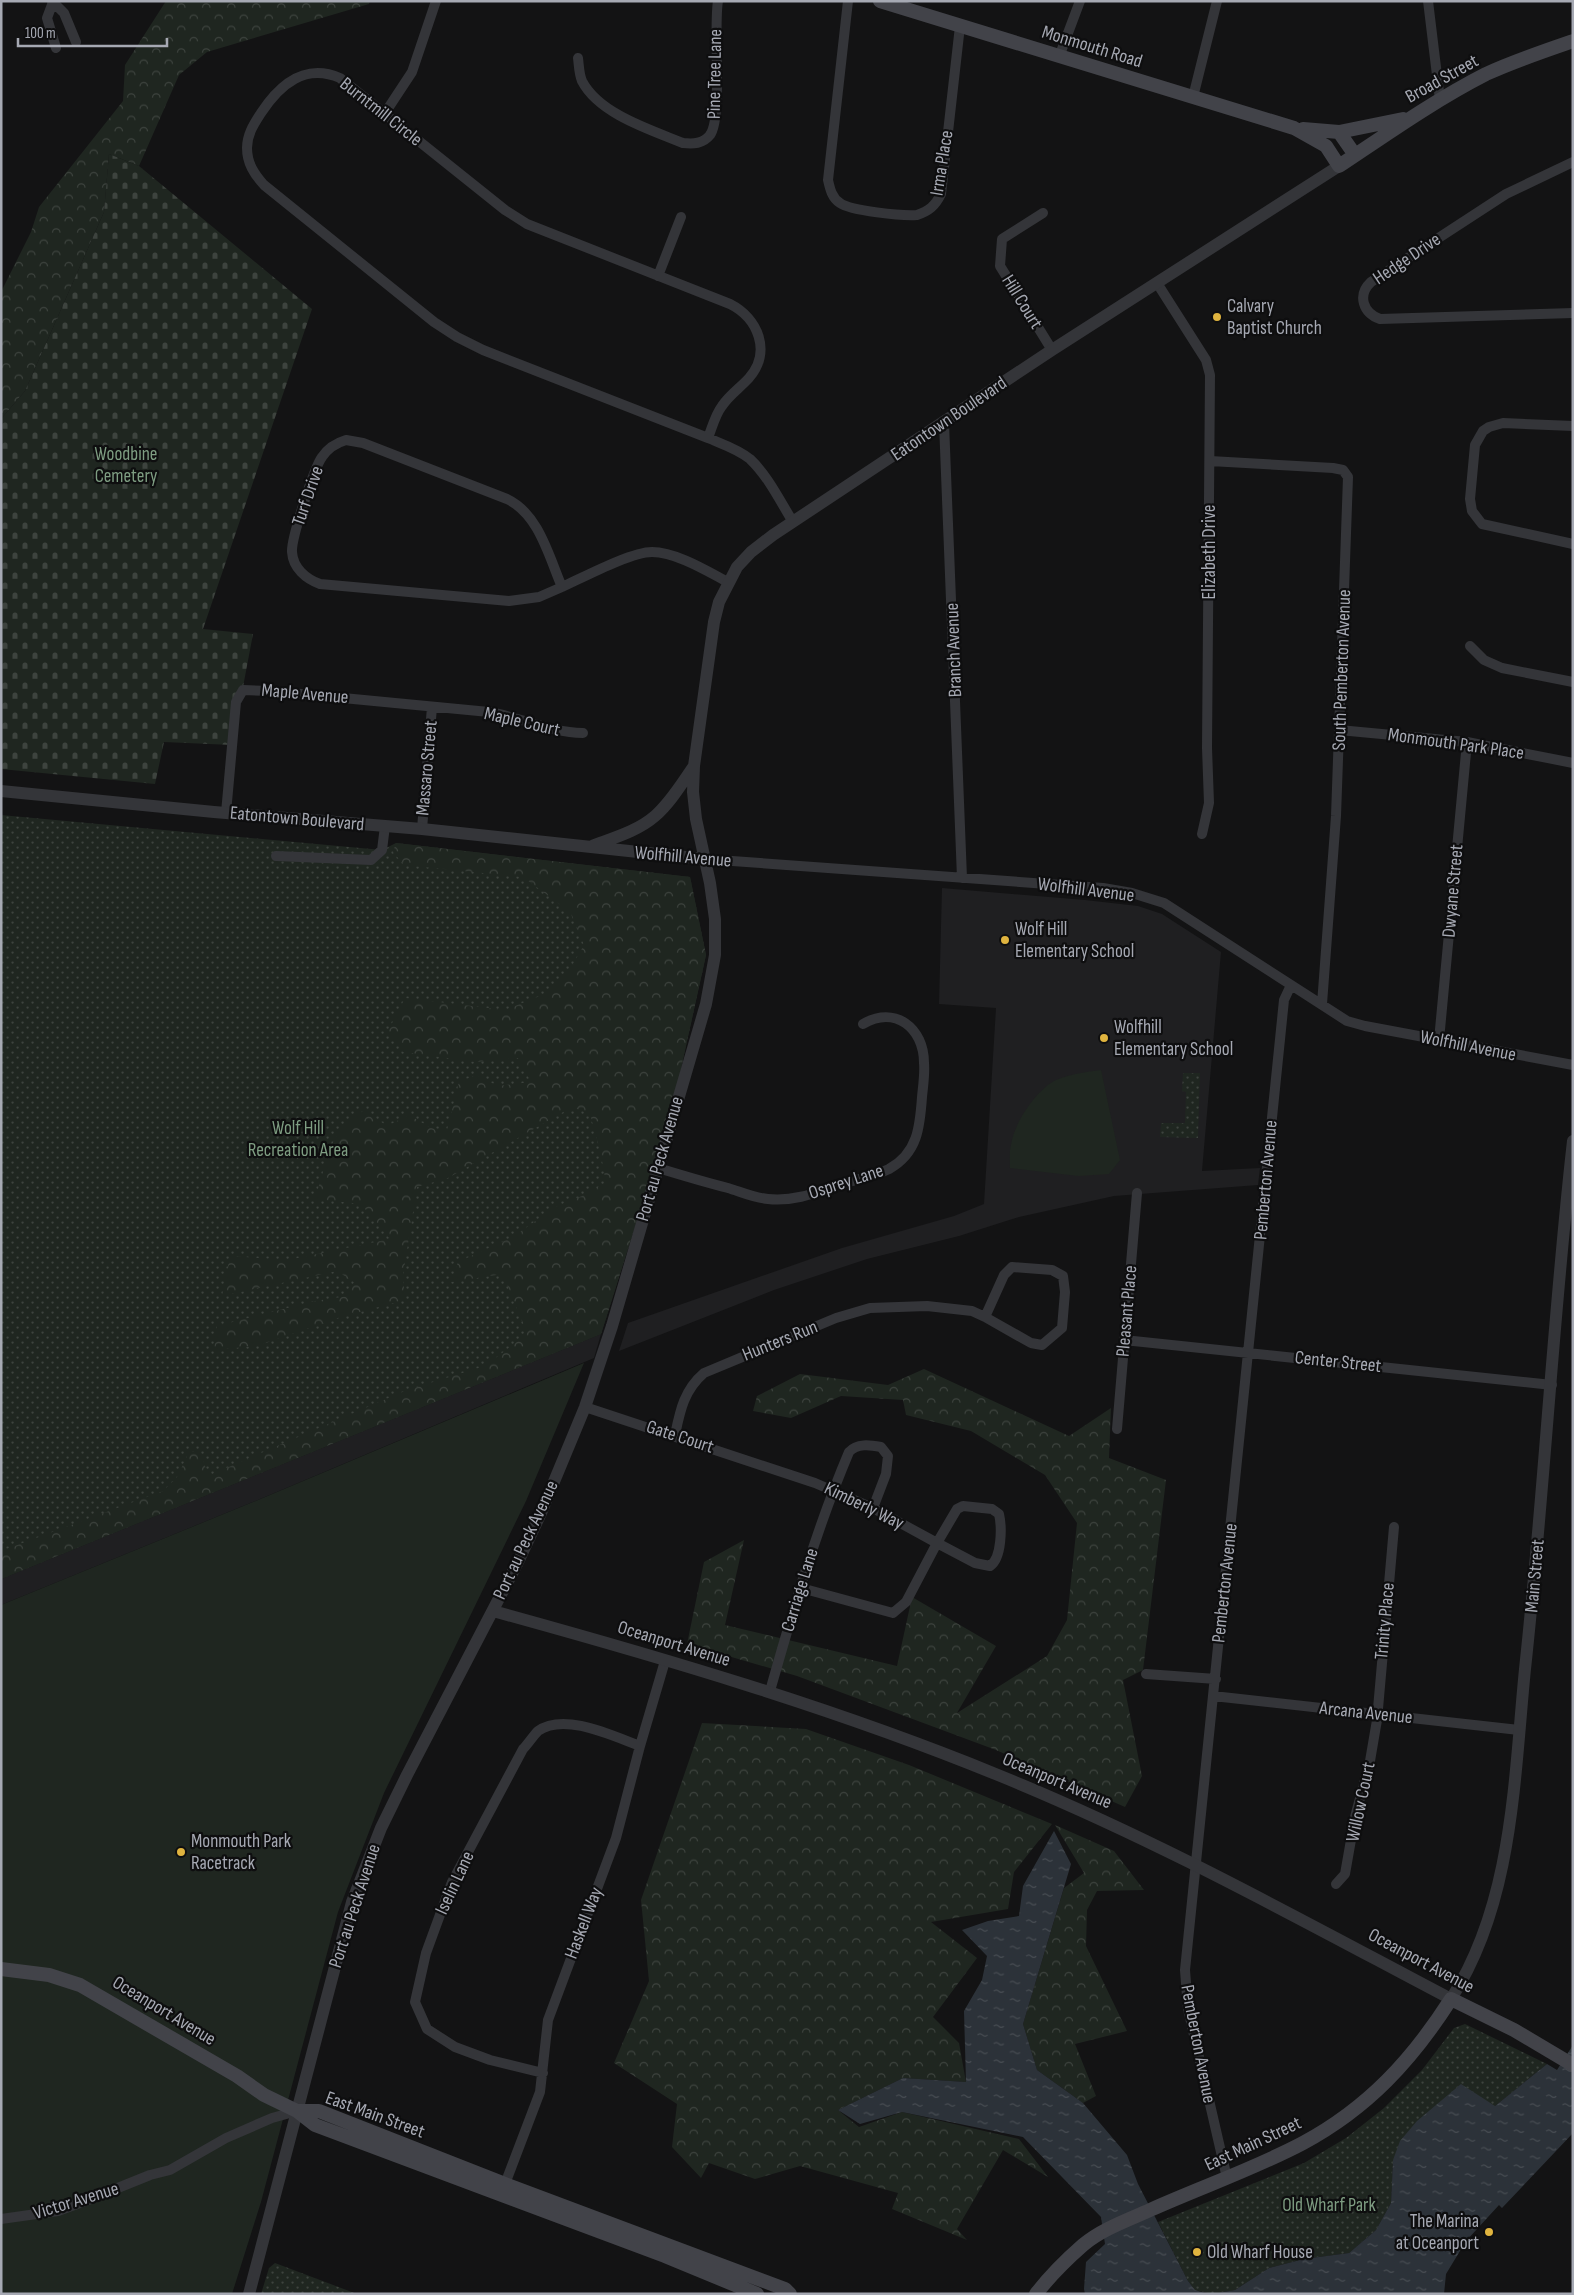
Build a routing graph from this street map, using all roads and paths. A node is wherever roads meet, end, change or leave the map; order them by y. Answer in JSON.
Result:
{"nodes":[{"id":1,"x":436,"y":1,"type":"edge"},
{"id":2,"x":718,"y":1,"type":"edge"},
{"id":3,"x":848,"y":1,"type":"edge"},
{"id":4,"x":880,"y":1,"type":"edge"},
{"id":5,"x":1080,"y":1,"type":"edge"},
{"id":6,"x":1217,"y":1,"type":"edge"},
{"id":7,"x":1428,"y":1,"type":"edge"},
{"id":8,"x":52,"y":2,"type":"edge"},
{"id":9,"x":960,"y":26,"type":"junction"},
{"id":10,"x":1573,"y":41,"type":"edge"},
{"id":11,"x":76,"y":42,"type":"dead end"},
{"id":12,"x":56,"y":48,"type":"dead end"},
{"id":13,"x":1059,"y":57,"type":"junction"},
{"id":14,"x":578,"y":58,"type":"dead end"},
{"id":15,"x":1193,"y":97,"type":"junction"},
{"id":16,"x":1440,"y":100,"type":"junction"},
{"id":17,"x":385,"y":113,"type":"junction"},
{"id":18,"x":1411,"y":118,"type":"junction"},
{"id":19,"x":1294,"y":128,"type":"junction"},
{"id":20,"x":1339,"y":132,"type":"junction"},
{"id":21,"x":1355,"y":155,"type":"junction"},
{"id":22,"x":1573,"y":162,"type":"edge"},
{"id":23,"x":1339,"y":166,"type":"junction"},
{"id":24,"x":1043,"y":213,"type":"dead end"},
{"id":25,"x":681,"y":217,"type":"dead end"},
{"id":26,"x":658,"y":276,"type":"junction"},
{"id":27,"x":1156,"y":283,"type":"junction"},
{"id":28,"x":1573,"y":312,"type":"edge"},
{"id":29,"x":1052,"y":350,"type":"junction"},
{"id":30,"x":944,"y":423,"type":"junction"},
{"id":31,"x":1573,"y":426,"type":"edge"},
{"id":32,"x":708,"y":438,"type":"junction"},
{"id":33,"x":1210,"y":461,"type":"junction"},
{"id":34,"x":793,"y":522,"type":"junction"},
{"id":35,"x":1573,"y":544,"type":"edge"},
{"id":36,"x":728,"y":582,"type":"junction"},
{"id":37,"x":562,"y":587,"type":"junction"},
{"id":38,"x":1470,"y":646,"type":"dead end"},
{"id":39,"x":1573,"y":682,"type":"edge"},
{"id":40,"x":432,"y":707,"type":"junction"},
{"id":41,"x":1339,"y":730,"type":"junction"},
{"id":42,"x":583,"y":733,"type":"dead end"},
{"id":43,"x":1467,"y":742,"type":"junction"},
{"id":44,"x":1573,"y":763,"type":"edge"},
{"id":45,"x":694,"y":766,"type":"junction"},
{"id":46,"x":1,"y":791,"type":"edge"},
{"id":47,"x":226,"y":813,"type":"junction"},
{"id":48,"x":385,"y":826,"type":"junction"},
{"id":49,"x":422,"y":829,"type":"junction"},
{"id":50,"x":1202,"y":834,"type":"dead end"},
{"id":51,"x":592,"y":846,"type":"junction"},
{"id":52,"x":276,"y":856,"type":"dead end"},
{"id":53,"x":704,"y":859,"type":"junction"},
{"id":54,"x":962,"y":878,"type":"junction"},
{"id":55,"x":1291,"y":985,"type":"junction"},
{"id":56,"x":1322,"y":1004,"type":"junction"},
{"id":57,"x":863,"y":1024,"type":"dead end"},
{"id":58,"x":1439,"y":1040,"type":"junction"},
{"id":59,"x":1573,"y":1065,"type":"edge"},
{"id":60,"x":1573,"y":1141,"type":"edge"},
{"id":61,"x":658,"y":1168,"type":"junction"},
{"id":62,"x":1571,"y":1176,"type":"edge"},
{"id":63,"x":1137,"y":1193,"type":"dead end"},
{"id":64,"x":985,"y":1317,"type":"junction"},
{"id":65,"x":1124,"y":1340,"type":"junction"},
{"id":66,"x":1249,"y":1353,"type":"junction"},
{"id":67,"x":1552,"y":1385,"type":"junction"},
{"id":68,"x":585,"y":1406,"type":"junction"},
{"id":69,"x":1117,"y":1429,"type":"dead end"},
{"id":70,"x":675,"y":1435,"type":"junction"},
{"id":71,"x":735,"y":1456,"type":"joint"},
{"id":72,"x":833,"y":1490,"type":"junction"},
{"id":73,"x":873,"y":1508,"type":"junction"},
{"id":74,"x":1394,"y":1527,"type":"dead end"},
{"id":75,"x":938,"y":1543,"type":"junction"},
{"id":76,"x":800,"y":1588,"type":"junction"},
{"id":77,"x":493,"y":1611,"type":"junction"},
{"id":78,"x":665,"y":1661,"type":"junction"},
{"id":79,"x":1146,"y":1674,"type":"dead end"},
{"id":80,"x":1216,"y":1680,"type":"junction"},
{"id":81,"x":770,"y":1691,"type":"junction"},
{"id":82,"x":1213,"y":1696,"type":"junction"},
{"id":83,"x":1376,"y":1715,"type":"junction"},
{"id":84,"x":1518,"y":1730,"type":"junction"},
{"id":85,"x":640,"y":1746,"type":"junction"},
{"id":86,"x":1197,"y":1865,"type":"junction"},
{"id":87,"x":1336,"y":1884,"type":"dead end"},
{"id":88,"x":1,"y":1969,"type":"edge"},
{"id":89,"x":1451,"y":1999,"type":"junction"},
{"id":90,"x":1573,"y":2065,"type":"edge"},
{"id":91,"x":543,"y":2073,"type":"junction"},
{"id":92,"x":297,"y":2111,"type":"junction"},
{"id":93,"x":1227,"y":2178,"type":"junction"},
{"id":94,"x":505,"y":2184,"type":"junction"},
{"id":95,"x":1,"y":2219,"type":"edge"},
{"id":96,"x":1042,"y":2291,"type":"edge"},
{"id":97,"x":248,"y":2294,"type":"edge"},
{"id":98,"x":757,"y":2294,"type":"edge"},
{"id":99,"x":790,"y":2294,"type":"edge"}],
"edges":[{"from":1,"to":17,"type":"street"},
{"from":2,"to":14,"type":"street","name":"Pine Tree Lane"},
{"from":3,"to":9,"type":"street","name":"Irma Place"},
{"from":4,"to":9,"type":"main road","name":"Monmouth Road"},
{"from":5,"to":13,"type":"street"},
{"from":6,"to":15,"type":"street"},
{"from":7,"to":16,"type":"street"},
{"from":8,"to":11,"type":"street"},
{"from":8,"to":12,"type":"street"},
{"from":9,"to":13,"type":"main road","name":"Monmouth Road"},
{"from":10,"to":16,"type":"main road","name":"Broad Street"},
{"from":13,"to":15,"type":"main road","name":"Monmouth Road"},
{"from":15,"to":19,"type":"main road","name":"Monmouth Road"},
{"from":16,"to":18,"type":"main road","name":"Broad Street"},
{"from":17,"to":26,"type":"street","name":"Burntmill Circle"},
{"from":17,"to":32,"type":"street","name":"Burntmill Circle"},
{"from":18,"to":20,"type":"main road","name":"Monmouth Road"},
{"from":18,"to":21,"type":"main road","name":"Broad Street"},
{"from":19,"to":20,"type":"main road","name":"Monmouth Road"},
{"from":19,"to":23,"type":"main road","name":"Monmouth Road"},
{"from":20,"to":21,"type":"main road"},
{"from":21,"to":23,"type":"main road","name":"Broad Street"},
{"from":22,"to":28,"type":"street","name":"Hedge Drive"},
{"from":23,"to":27,"type":"street","name":"Eatontown Boulevard"},
{"from":24,"to":29,"type":"street","name":"Hill Court"},
{"from":25,"to":26,"type":"street"},
{"from":26,"to":32,"type":"street","name":"Burntmill Circle"},
{"from":27,"to":29,"type":"street","name":"Eatontown Boulevard"},
{"from":27,"to":33,"type":"street","name":"Elizabeth Drive"},
{"from":29,"to":30,"type":"street","name":"Eatontown Boulevard"},
{"from":30,"to":34,"type":"street","name":"Eatontown Boulevard"},
{"from":30,"to":54,"type":"street","name":"Branch Avenue"},
{"from":31,"to":35,"type":"street"},
{"from":32,"to":34,"type":"street","name":"Burntmill Circle"},
{"from":33,"to":41,"type":"street","name":"South Pemberton Avenue"},
{"from":33,"to":50,"type":"street","name":"Elizabeth Drive"},
{"from":34,"to":36,"type":"street","name":"Eatontown Boulevard"},
{"from":36,"to":37,"type":"street","name":"Turf Drive"},
{"from":36,"to":45,"type":"street","name":"Eatontown Boulevard"},
{"from":37,"to":37,"type":"street","name":"Turf Drive"},
{"from":38,"to":39,"type":"street"},
{"from":40,"to":42,"type":"street","name":"Maple Court"},
{"from":40,"to":47,"type":"street","name":"Maple Avenue"},
{"from":40,"to":49,"type":"street","name":"Massaro Street"},
{"from":41,"to":43,"type":"street","name":"Monmouth Park Place"},
{"from":41,"to":56,"type":"street","name":"South Pemberton Avenue"},
{"from":43,"to":44,"type":"street","name":"Monmouth Park Place"},
{"from":43,"to":58,"type":"street","name":"Dwyane Street"},
{"from":45,"to":51,"type":"street"},
{"from":45,"to":53,"type":"street","name":"Port au Peck Avenue"},
{"from":46,"to":47,"type":"street","name":"Eatontown Boulevard"},
{"from":47,"to":48,"type":"street","name":"Eatontown Boulevard"},
{"from":48,"to":49,"type":"street","name":"Eatontown Boulevard"},
{"from":48,"to":52,"type":"street"},
{"from":49,"to":51,"type":"street","name":"Eatontown Boulevard"},
{"from":51,"to":53,"type":"street","name":"Wolfhill Avenue"},
{"from":53,"to":54,"type":"street","name":"Wolfhill Avenue"},
{"from":53,"to":61,"type":"street","name":"Port au Peck Avenue"},
{"from":54,"to":55,"type":"street","name":"Wolfhill Avenue"},
{"from":55,"to":56,"type":"street","name":"Wolfhill Avenue"},
{"from":55,"to":66,"type":"street","name":"Pemberton Avenue"},
{"from":56,"to":58,"type":"street","name":"Wolfhill Avenue"},
{"from":57,"to":61,"type":"street","name":"Osprey Lane"},
{"from":58,"to":59,"type":"street","name":"Wolfhill Avenue"},
{"from":60,"to":62,"type":"street","name":"Main Street"},
{"from":61,"to":68,"type":"street","name":"Port au Peck Avenue"},
{"from":62,"to":67,"type":"street","name":"Main Street"},
{"from":63,"to":65,"type":"street","name":"Pleasant Place"},
{"from":64,"to":64,"type":"street"},
{"from":64,"to":70,"type":"street","name":"Hunters Run"},
{"from":65,"to":66,"type":"street","name":"Center Street"},
{"from":65,"to":69,"type":"street","name":"Pleasant Place"},
{"from":66,"to":67,"type":"street","name":"Center Street"},
{"from":66,"to":80,"type":"street","name":"Pemberton Avenue"},
{"from":67,"to":84,"type":"street","name":"Main Street"},
{"from":68,"to":70,"type":"street","name":"Gate Court"},
{"from":68,"to":77,"type":"street","name":"Port au Peck Avenue"},
{"from":70,"to":71,"type":"street","name":"Gate Court"},
{"from":71,"to":72,"type":"street","name":"Kimberly Way"},
{"from":72,"to":73,"type":"street","name":"Kimberly Way"},
{"from":72,"to":73,"type":"street","name":"Carriage Lane"},
{"from":72,"to":76,"type":"street","name":"Carriage Lane"},
{"from":73,"to":75,"type":"street","name":"Kimberly Way"},
{"from":74,"to":83,"type":"street","name":"Trinity Place"},
{"from":75,"to":75,"type":"street"},
{"from":75,"to":76,"type":"street"},
{"from":76,"to":81,"type":"street","name":"Carriage Lane"},
{"from":77,"to":78,"type":"street","name":"Oceanport Avenue"},
{"from":77,"to":92,"type":"street","name":"Port au Peck Avenue"},
{"from":78,"to":81,"type":"street","name":"Oceanport Avenue"},
{"from":78,"to":85,"type":"street","name":"Haskell Way"},
{"from":79,"to":80,"type":"street"},
{"from":80,"to":82,"type":"street","name":"Pemberton Avenue"},
{"from":81,"to":86,"type":"street","name":"Oceanport Avenue"},
{"from":82,"to":83,"type":"street","name":"Arcana Avenue"},
{"from":82,"to":86,"type":"street","name":"Pemberton Avenue"},
{"from":83,"to":84,"type":"street","name":"Arcana Avenue"},
{"from":83,"to":87,"type":"street","name":"Willow Court"},
{"from":84,"to":89,"type":"street","name":"Main Street"},
{"from":85,"to":91,"type":"street","name":"Haskell Way"},
{"from":85,"to":91,"type":"street","name":"Iselin Lane"},
{"from":86,"to":89,"type":"street","name":"Oceanport Avenue"},
{"from":86,"to":93,"type":"street","name":"Pemberton Avenue"},
{"from":88,"to":92,"type":"main road","name":"Oceanport Avenue"},
{"from":89,"to":90,"type":"main road","name":"Oceanport Avenue"},
{"from":89,"to":93,"type":"main road","name":"East Main Street"},
{"from":91,"to":94,"type":"street","name":"Haskell Way"},
{"from":92,"to":94,"type":"main road","name":"East Main Street"},
{"from":92,"to":95,"type":"street","name":"Victor Avenue"},
{"from":92,"to":97,"type":"street","name":"Port au Peck Avenue"},
{"from":92,"to":98,"type":"main road","name":"East Main Street"},
{"from":93,"to":96,"type":"main road","name":"East Main Street"},
{"from":94,"to":99,"type":"main road","name":"East Main Street"}]}
